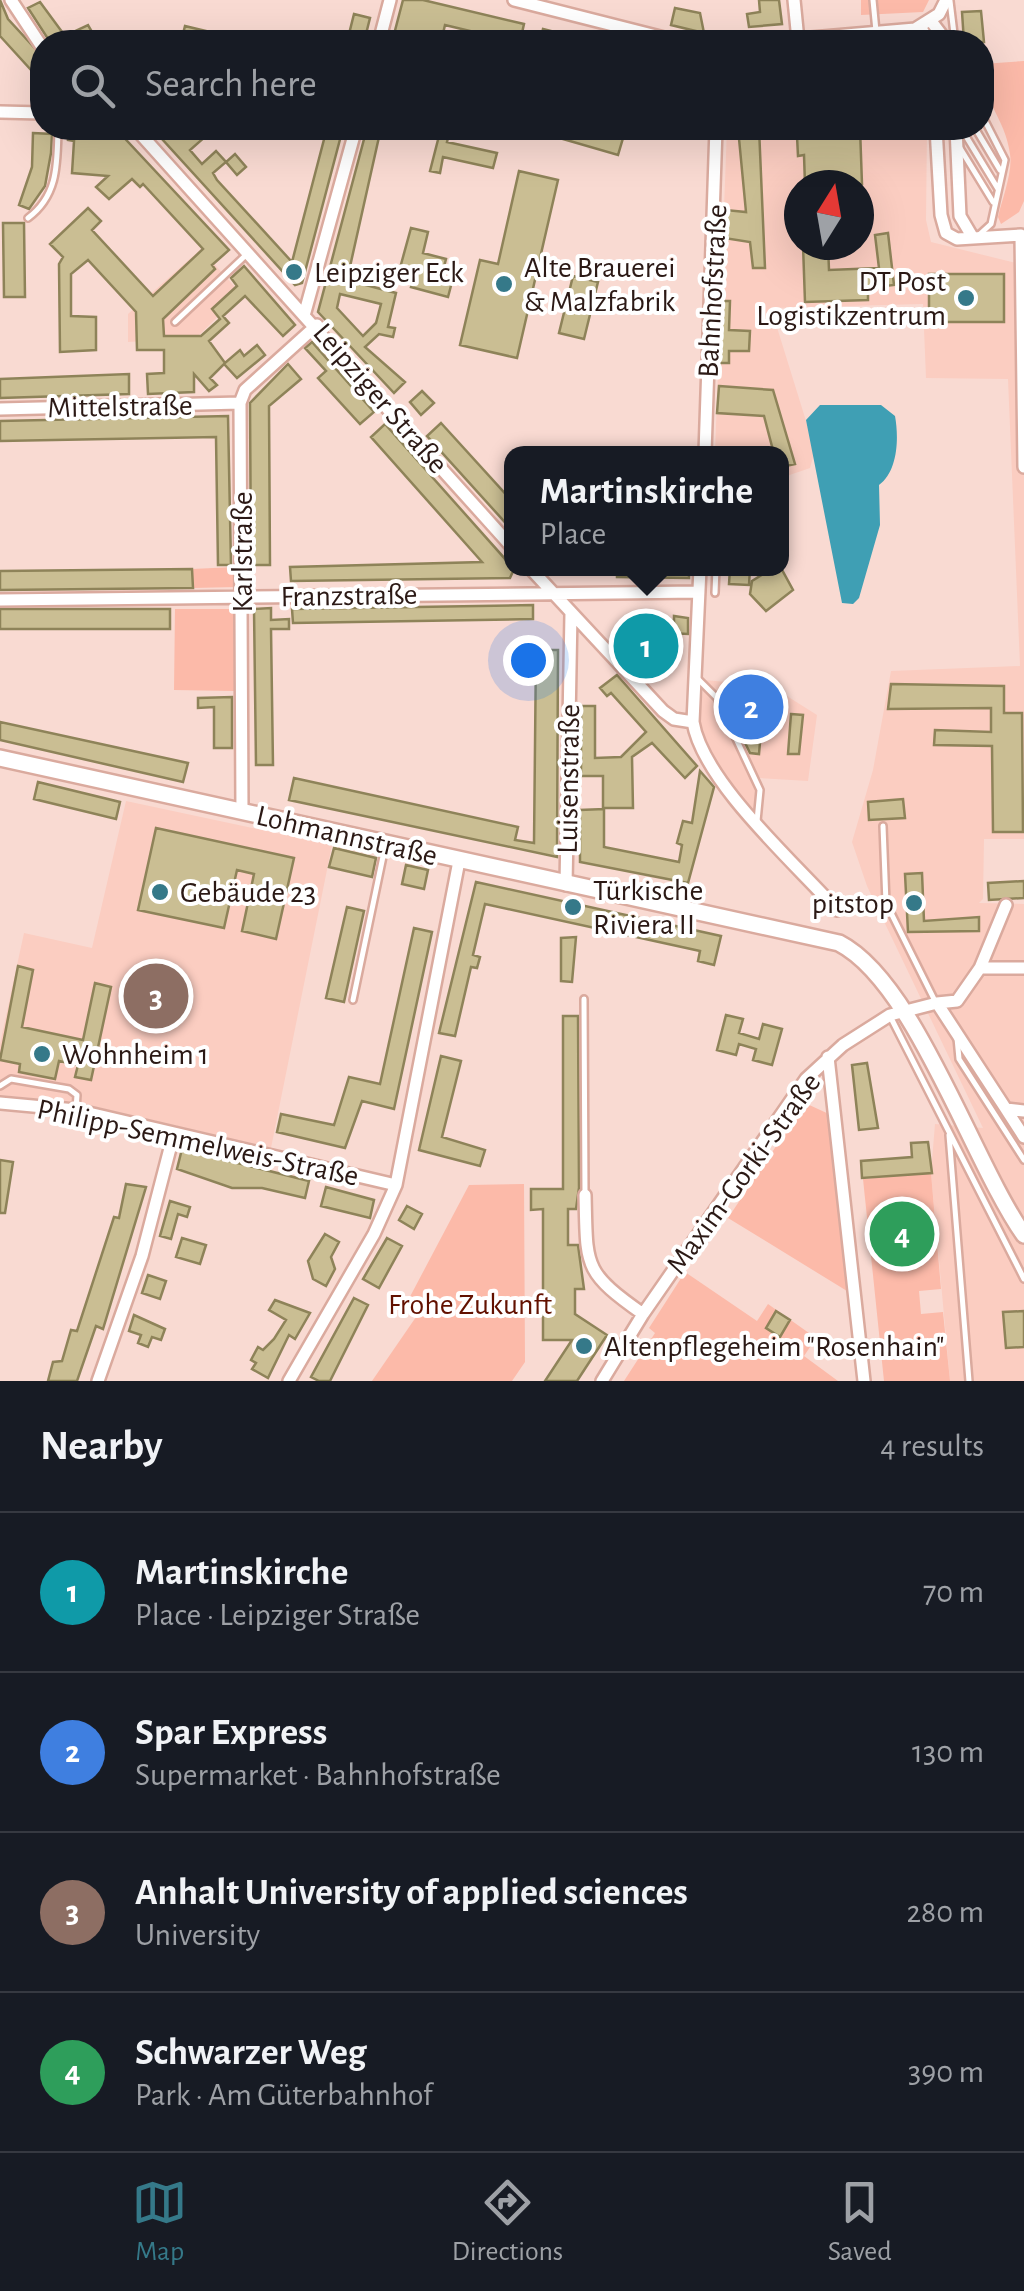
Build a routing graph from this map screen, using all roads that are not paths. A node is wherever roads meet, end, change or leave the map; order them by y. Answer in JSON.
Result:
{"nodes":[{"id":1,"x":11,"y":0,"type":"edge"},
{"id":2,"x":390,"y":0,"type":"edge"},
{"id":3,"x":514,"y":0,"type":"edge"},
{"id":4,"x":794,"y":0,"type":"edge"},
{"id":5,"x":873,"y":0,"type":"edge"},
{"id":6,"x":948,"y":0,"type":"edge"},
{"id":7,"x":926,"y":24,"type":"junction"},
{"id":8,"x":31,"y":30,"type":"edge"},
{"id":9,"x":382,"y":30,"type":"edge"},
{"id":10,"x":633,"y":30,"type":"edge"},
{"id":11,"x":797,"y":30,"type":"edge"},
{"id":12,"x":876,"y":30,"type":"edge"},
{"id":13,"x":896,"y":30,"type":"edge"},
{"id":14,"x":927,"y":30,"type":"edge"},
{"id":15,"x":933,"y":30,"type":"edge"},
{"id":16,"x":953,"y":30,"type":"edge"},
{"id":17,"x":0,"y":112,"type":"edge"},
{"id":18,"x":30,"y":113,"type":"edge"},
{"id":19,"x":994,"y":135,"type":"edge"},
{"id":20,"x":58,"y":140,"type":"edge"},
{"id":21,"x":146,"y":140,"type":"edge"},
{"id":22,"x":353,"y":140,"type":"edge"},
{"id":23,"x":716,"y":140,"type":"edge"},
{"id":24,"x":937,"y":140,"type":"edge"},
{"id":25,"x":958,"y":140,"type":"edge"},
{"id":26,"x":962,"y":140,"type":"edge"},
{"id":27,"x":964,"y":140,"type":"edge"},
{"id":28,"x":983,"y":140,"type":"edge"},
{"id":29,"x":1002,"y":172,"type":"junction"},
{"id":30,"x":998,"y":189,"type":"junction"},
{"id":31,"x":995,"y":205,"type":"junction"},
{"id":32,"x":28,"y":218,"type":"dead end"},
{"id":33,"x":974,"y":238,"type":"junction"},
{"id":34,"x":250,"y":252,"type":"junction"},
{"id":35,"x":304,"y":312,"type":"junction"},
{"id":36,"x":175,"y":322,"type":"dead end"},
{"id":37,"x":316,"y":325,"type":"junction"},
{"id":38,"x":240,"y":404,"type":"junction"},
{"id":39,"x":0,"y":410,"type":"edge"},
{"id":40,"x":705,"y":446,"type":"edge"},
{"id":41,"x":1024,"y":466,"type":"edge"},
{"id":42,"x":504,"y":538,"type":"edge"},
{"id":43,"x":537,"y":576,"type":"edge"},
{"id":44,"x":699,"y":576,"type":"edge"},
{"id":45,"x":716,"y":576,"type":"edge"},
{"id":46,"x":698,"y":592,"type":"junction"},
{"id":47,"x":552,"y":593,"type":"junction"},
{"id":48,"x":715,"y":593,"type":"dead end"},
{"id":49,"x":242,"y":597,"type":"junction"},
{"id":50,"x":0,"y":600,"type":"edge"},
{"id":51,"x":571,"y":613,"type":"junction"},
{"id":52,"x":694,"y":675,"type":"junction"},
{"id":53,"x":693,"y":722,"type":"junction"},
{"id":54,"x":0,"y":758,"type":"edge"},
{"id":55,"x":242,"y":812,"type":"junction"},
{"id":56,"x":756,"y":821,"type":"junction"},
{"id":57,"x":883,"y":826,"type":"dead end"},
{"id":58,"x":385,"y":844,"type":"junction"},
{"id":59,"x":459,"y":861,"type":"junction"},
{"id":60,"x":566,"y":885,"type":"junction"},
{"id":61,"x":1006,"y":905,"type":"dead end"},
{"id":62,"x":837,"y":910,"type":"dead end"},
{"id":63,"x":980,"y":968,"type":"junction"},
{"id":64,"x":1024,"y":968,"type":"edge"},
{"id":65,"x":584,"y":999,"type":"dead end"},
{"id":66,"x":352,"y":1000,"type":"dead end"},
{"id":67,"x":937,"y":1003,"type":"junction"},
{"id":68,"x":896,"y":1013,"type":"junction"},
{"id":69,"x":958,"y":1035,"type":"junction"},
{"id":70,"x":828,"y":1058,"type":"junction"},
{"id":71,"x":0,"y":1086,"type":"edge"},
{"id":72,"x":0,"y":1103,"type":"edge"},
{"id":73,"x":76,"y":1110,"type":"junction"},
{"id":74,"x":1006,"y":1110,"type":"junction"},
{"id":75,"x":1024,"y":1111,"type":"edge"},
{"id":76,"x":949,"y":1132,"type":"junction"},
{"id":77,"x":174,"y":1133,"type":"junction"},
{"id":78,"x":1024,"y":1136,"type":"edge"},
{"id":79,"x":1024,"y":1160,"type":"edge"},
{"id":80,"x":396,"y":1185,"type":"junction"},
{"id":81,"x":585,"y":1194,"type":"joint"},
{"id":82,"x":1024,"y":1235,"type":"edge"},
{"id":83,"x":1024,"y":1279,"type":"edge"},
{"id":84,"x":643,"y":1314,"type":"junction"},
{"id":85,"x":98,"y":1381,"type":"edge"},
{"id":86,"x":290,"y":1381,"type":"edge"},
{"id":87,"x":602,"y":1381,"type":"edge"},
{"id":88,"x":864,"y":1381,"type":"edge"},
{"id":89,"x":969,"y":1381,"type":"edge"}],
"edges":[{"from":1,"to":8,"type":"street"},
{"from":2,"to":9,"type":"street"},
{"from":3,"to":10,"type":"street"},
{"from":4,"to":11,"type":"street"},
{"from":5,"to":12,"type":"lane"},
{"from":6,"to":7,"type":"street"},
{"from":6,"to":16,"type":"lane"},
{"from":7,"to":13,"type":"street"},
{"from":7,"to":14,"type":"street"},
{"from":7,"to":15,"type":"street"},
{"from":17,"to":18,"type":"street"},
{"from":19,"to":29,"type":"lane"},
{"from":20,"to":32,"type":"lane"},
{"from":21,"to":34,"type":"street","name":"Leipziger Straße"},
{"from":22,"to":35,"type":"street"},
{"from":23,"to":40,"type":"street","name":"Bahnhofstraße"},
{"from":24,"to":33,"type":"street"},
{"from":25,"to":33,"type":"street"},
{"from":26,"to":31,"type":"lane"},
{"from":27,"to":30,"type":"lane"},
{"from":28,"to":29,"type":"lane"},
{"from":29,"to":30,"type":"lane"},
{"from":30,"to":31,"type":"lane"},
{"from":31,"to":33,"type":"lane"},
{"from":33,"to":41,"type":"street"},
{"from":34,"to":35,"type":"street","name":"Leipziger Straße"},
{"from":34,"to":36,"type":"lane"},
{"from":35,"to":37,"type":"street","name":"Leipziger Straße"},
{"from":37,"to":38,"type":"street"},
{"from":37,"to":42,"type":"street","name":"Leipziger Straße"},
{"from":38,"to":39,"type":"street","name":"Mittelstraße"},
{"from":38,"to":49,"type":"street","name":"Karlstraße"},
{"from":43,"to":47,"type":"street"},
{"from":44,"to":46,"type":"street"},
{"from":45,"to":48,"type":"lane"},
{"from":46,"to":47,"type":"street","name":"Franzstraße"},
{"from":46,"to":52,"type":"street"},
{"from":47,"to":49,"type":"street","name":"Franzstraße"},
{"from":47,"to":51,"type":"street"},
{"from":49,"to":50,"type":"street","name":"Franzstraße"},
{"from":49,"to":55,"type":"street","name":"Karlstraße"},
{"from":51,"to":53,"type":"street"},
{"from":51,"to":60,"type":"street","name":"Luisenstraße"},
{"from":52,"to":53,"type":"street"},
{"from":52,"to":56,"type":"lane"},
{"from":53,"to":56,"type":"street"},
{"from":54,"to":55,"type":"main road","name":"Lohmannstraße"},
{"from":55,"to":58,"type":"main road","name":"Lohmannstraße"},
{"from":56,"to":62,"type":"street"},
{"from":57,"to":67,"type":"lane"},
{"from":58,"to":59,"type":"main road","name":"Lohmannstraße"},
{"from":58,"to":66,"type":"lane"},
{"from":59,"to":60,"type":"main road","name":"Lohmannstraße"},
{"from":59,"to":80,"type":"street"},
{"from":60,"to":68,"type":"main road","name":"Lohmannstraße"},
{"from":61,"to":63,"type":"street"},
{"from":63,"to":64,"type":"street"},
{"from":63,"to":67,"type":"street"},
{"from":65,"to":81,"type":"lane"},
{"from":67,"to":68,"type":"street"},
{"from":67,"to":69,"type":"street"},
{"from":68,"to":70,"type":"street","name":"Maxim-Gorki-Straße"},
{"from":68,"to":76,"type":"lane"},
{"from":68,"to":82,"type":"main road"},
{"from":69,"to":74,"type":"street"},
{"from":69,"to":79,"type":"lane"},
{"from":70,"to":84,"type":"street","name":"Maxim-Gorki-Straße"},
{"from":70,"to":88,"type":"street"},
{"from":71,"to":73,"type":"lane"},
{"from":72,"to":73,"type":"street","name":"Philipp-Semmelweis-Straße"},
{"from":73,"to":77,"type":"street","name":"Philipp-Semmelweis-Straße"},
{"from":74,"to":75,"type":"street"},
{"from":74,"to":78,"type":"street"},
{"from":76,"to":83,"type":"lane"},
{"from":76,"to":89,"type":"lane"},
{"from":77,"to":80,"type":"street","name":"Philipp-Semmelweis-Straße"},
{"from":77,"to":85,"type":"street"},
{"from":80,"to":86,"type":"street"},
{"from":81,"to":84,"type":"street"},
{"from":84,"to":87,"type":"street","name":"Maxim-Gorki-Straße"}]}
